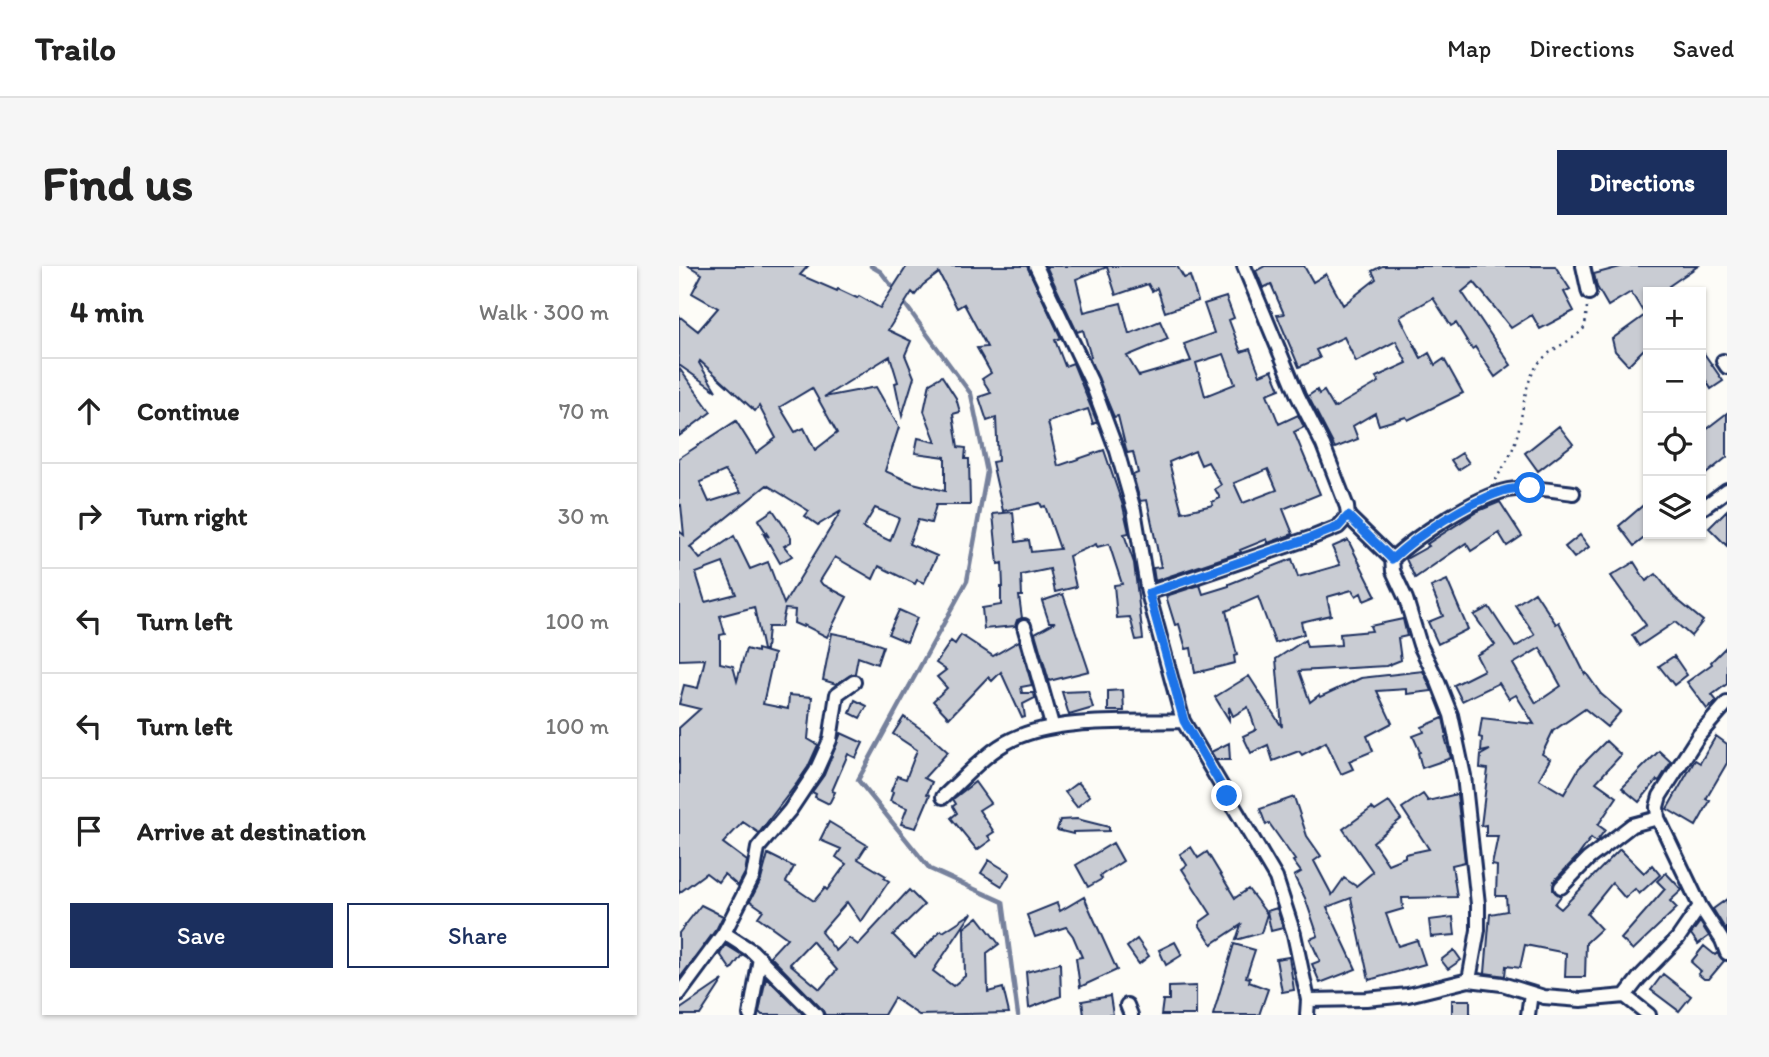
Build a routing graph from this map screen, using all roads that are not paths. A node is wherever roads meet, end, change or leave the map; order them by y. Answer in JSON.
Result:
{"nodes":[{"id":1,"x":1036,"y":266,"type":"edge"},
{"id":2,"x":1244,"y":266,"type":"edge"},
{"id":3,"x":1583,"y":266,"type":"edge"},
{"id":4,"x":1589,"y":293,"type":"road end"},
{"id":5,"x":1727,"y":490,"type":"edge"},
{"id":6,"x":1573,"y":493,"type":"dead end"},
{"id":7,"x":1706,"y":506,"type":"edge"},
{"id":8,"x":1348,"y":516,"type":"junction"},
{"id":9,"x":1392,"y":559,"type":"junction"},
{"id":10,"x":1149,"y":593,"type":"junction"},
{"id":11,"x":1024,"y":626,"type":"dead end"},
{"id":12,"x":854,"y":682,"type":"dead end"},
{"id":13,"x":1727,"y":703,"type":"edge"},
{"id":14,"x":1184,"y":721,"type":"junction"},
{"id":15,"x":1052,"y":725,"type":"junction"},
{"id":16,"x":943,"y":797,"type":"dead end"},
{"id":17,"x":1658,"y":818,"type":"junction"},
{"id":18,"x":1560,"y":887,"type":"dead end"},
{"id":19,"x":1700,"y":906,"type":"junction"},
{"id":20,"x":724,"y":933,"type":"junction"},
{"id":21,"x":1727,"y":953,"type":"edge"},
{"id":22,"x":760,"y":958,"type":"junction"},
{"id":23,"x":1469,"y":980,"type":"junction"},
{"id":24,"x":1531,"y":993,"type":"junction"},
{"id":25,"x":679,"y":994,"type":"edge"},
{"id":26,"x":1625,"y":996,"type":"junction"},
{"id":27,"x":1308,"y":1000,"type":"junction"},
{"id":28,"x":750,"y":1015,"type":"edge"},
{"id":29,"x":816,"y":1015,"type":"edge"},
{"id":30,"x":1307,"y":1015,"type":"edge"},
{"id":31,"x":1528,"y":1015,"type":"edge"},
{"id":32,"x":1650,"y":1015,"type":"edge"}],
"edges":[{"from":1,"to":10,"type":"street"},
{"from":2,"to":8,"type":"street"},
{"from":3,"to":4,"type":"street"},
{"from":5,"to":7,"type":"street"},
{"from":6,"to":9,"type":"street"},
{"from":8,"to":9,"type":"street"},
{"from":8,"to":10,"type":"street"},
{"from":9,"to":23,"type":"street"},
{"from":10,"to":14,"type":"street"},
{"from":11,"to":15,"type":"street"},
{"from":12,"to":20,"type":"street"},
{"from":13,"to":17,"type":"street"},
{"from":14,"to":15,"type":"street"},
{"from":14,"to":27,"type":"street"},
{"from":15,"to":16,"type":"street"},
{"from":17,"to":18,"type":"street"},
{"from":17,"to":19,"type":"street"},
{"from":19,"to":21,"type":"street"},
{"from":19,"to":26,"type":"street"},
{"from":20,"to":22,"type":"street"},
{"from":20,"to":25,"type":"street"},
{"from":22,"to":28,"type":"street"},
{"from":22,"to":29,"type":"street"},
{"from":23,"to":24,"type":"street"},
{"from":23,"to":27,"type":"street"},
{"from":24,"to":26,"type":"street"},
{"from":24,"to":31,"type":"street"},
{"from":26,"to":32,"type":"street"},
{"from":27,"to":30,"type":"street"}]}
